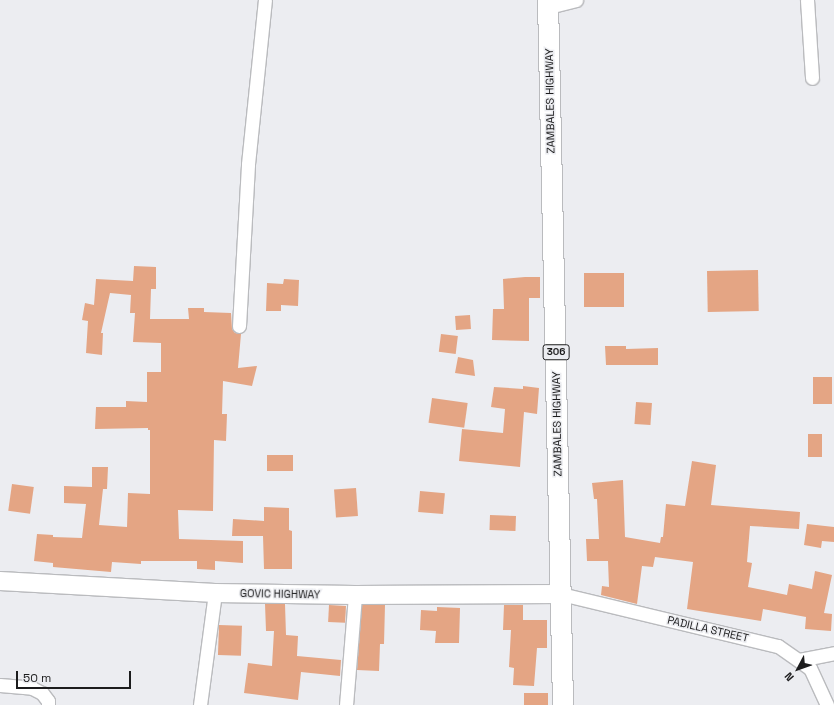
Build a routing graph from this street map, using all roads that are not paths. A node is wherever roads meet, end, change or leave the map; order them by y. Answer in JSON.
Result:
{"nodes":[{"id":1,"x":265,"y":0,"type":"edge"},
{"id":2,"x":576,"y":0,"type":"edge"},
{"id":3,"x":807,"y":0,"type":"edge"},
{"id":4,"x":548,"y":4,"type":"edge"},
{"id":5,"x":812,"y":78,"type":"dead end"},
{"id":6,"x":239,"y":326,"type":"dead end"},
{"id":7,"x":0,"y":581,"type":"edge"},
{"id":8,"x":215,"y":593,"type":"junction"},
{"id":9,"x":561,"y":594,"type":"junction"},
{"id":10,"x":355,"y":595,"type":"junction"},
{"id":11,"x":834,"y":653,"type":"edge"},
{"id":12,"x":799,"y":660,"type":"junction"},
{"id":13,"x":0,"y":685,"type":"edge"},
{"id":14,"x":48,"y":705,"type":"edge"},
{"id":15,"x":200,"y":705,"type":"edge"},
{"id":16,"x":346,"y":705,"type":"edge"},
{"id":17,"x":563,"y":705,"type":"edge"},
{"id":18,"x":827,"y":705,"type":"edge"}],
"edges":[{"from":1,"to":6,"type":"street"},
{"from":2,"to":4,"type":"street"},
{"from":3,"to":5,"type":"street"},
{"from":4,"to":9,"type":"main road","name":"ZAMBALES HIGHWAY","number":"306"},
{"from":7,"to":8,"type":"main road","name":"GOVIC HIGHWAY"},
{"from":8,"to":10,"type":"main road","name":"GOVIC HIGHWAY"},
{"from":8,"to":15,"type":"street"},
{"from":9,"to":10,"type":"main road","name":"GOVIC HIGHWAY"},
{"from":9,"to":12,"type":"street","name":"PADILLA STREET"},
{"from":9,"to":17,"type":"main road","name":"ZAMBALES HIGHWAY","number":"306"},
{"from":10,"to":16,"type":"street"},
{"from":11,"to":12,"type":"street"},
{"from":12,"to":18,"type":"street","name":"PADILLA STREET"},
{"from":13,"to":14,"type":"street"}]}
